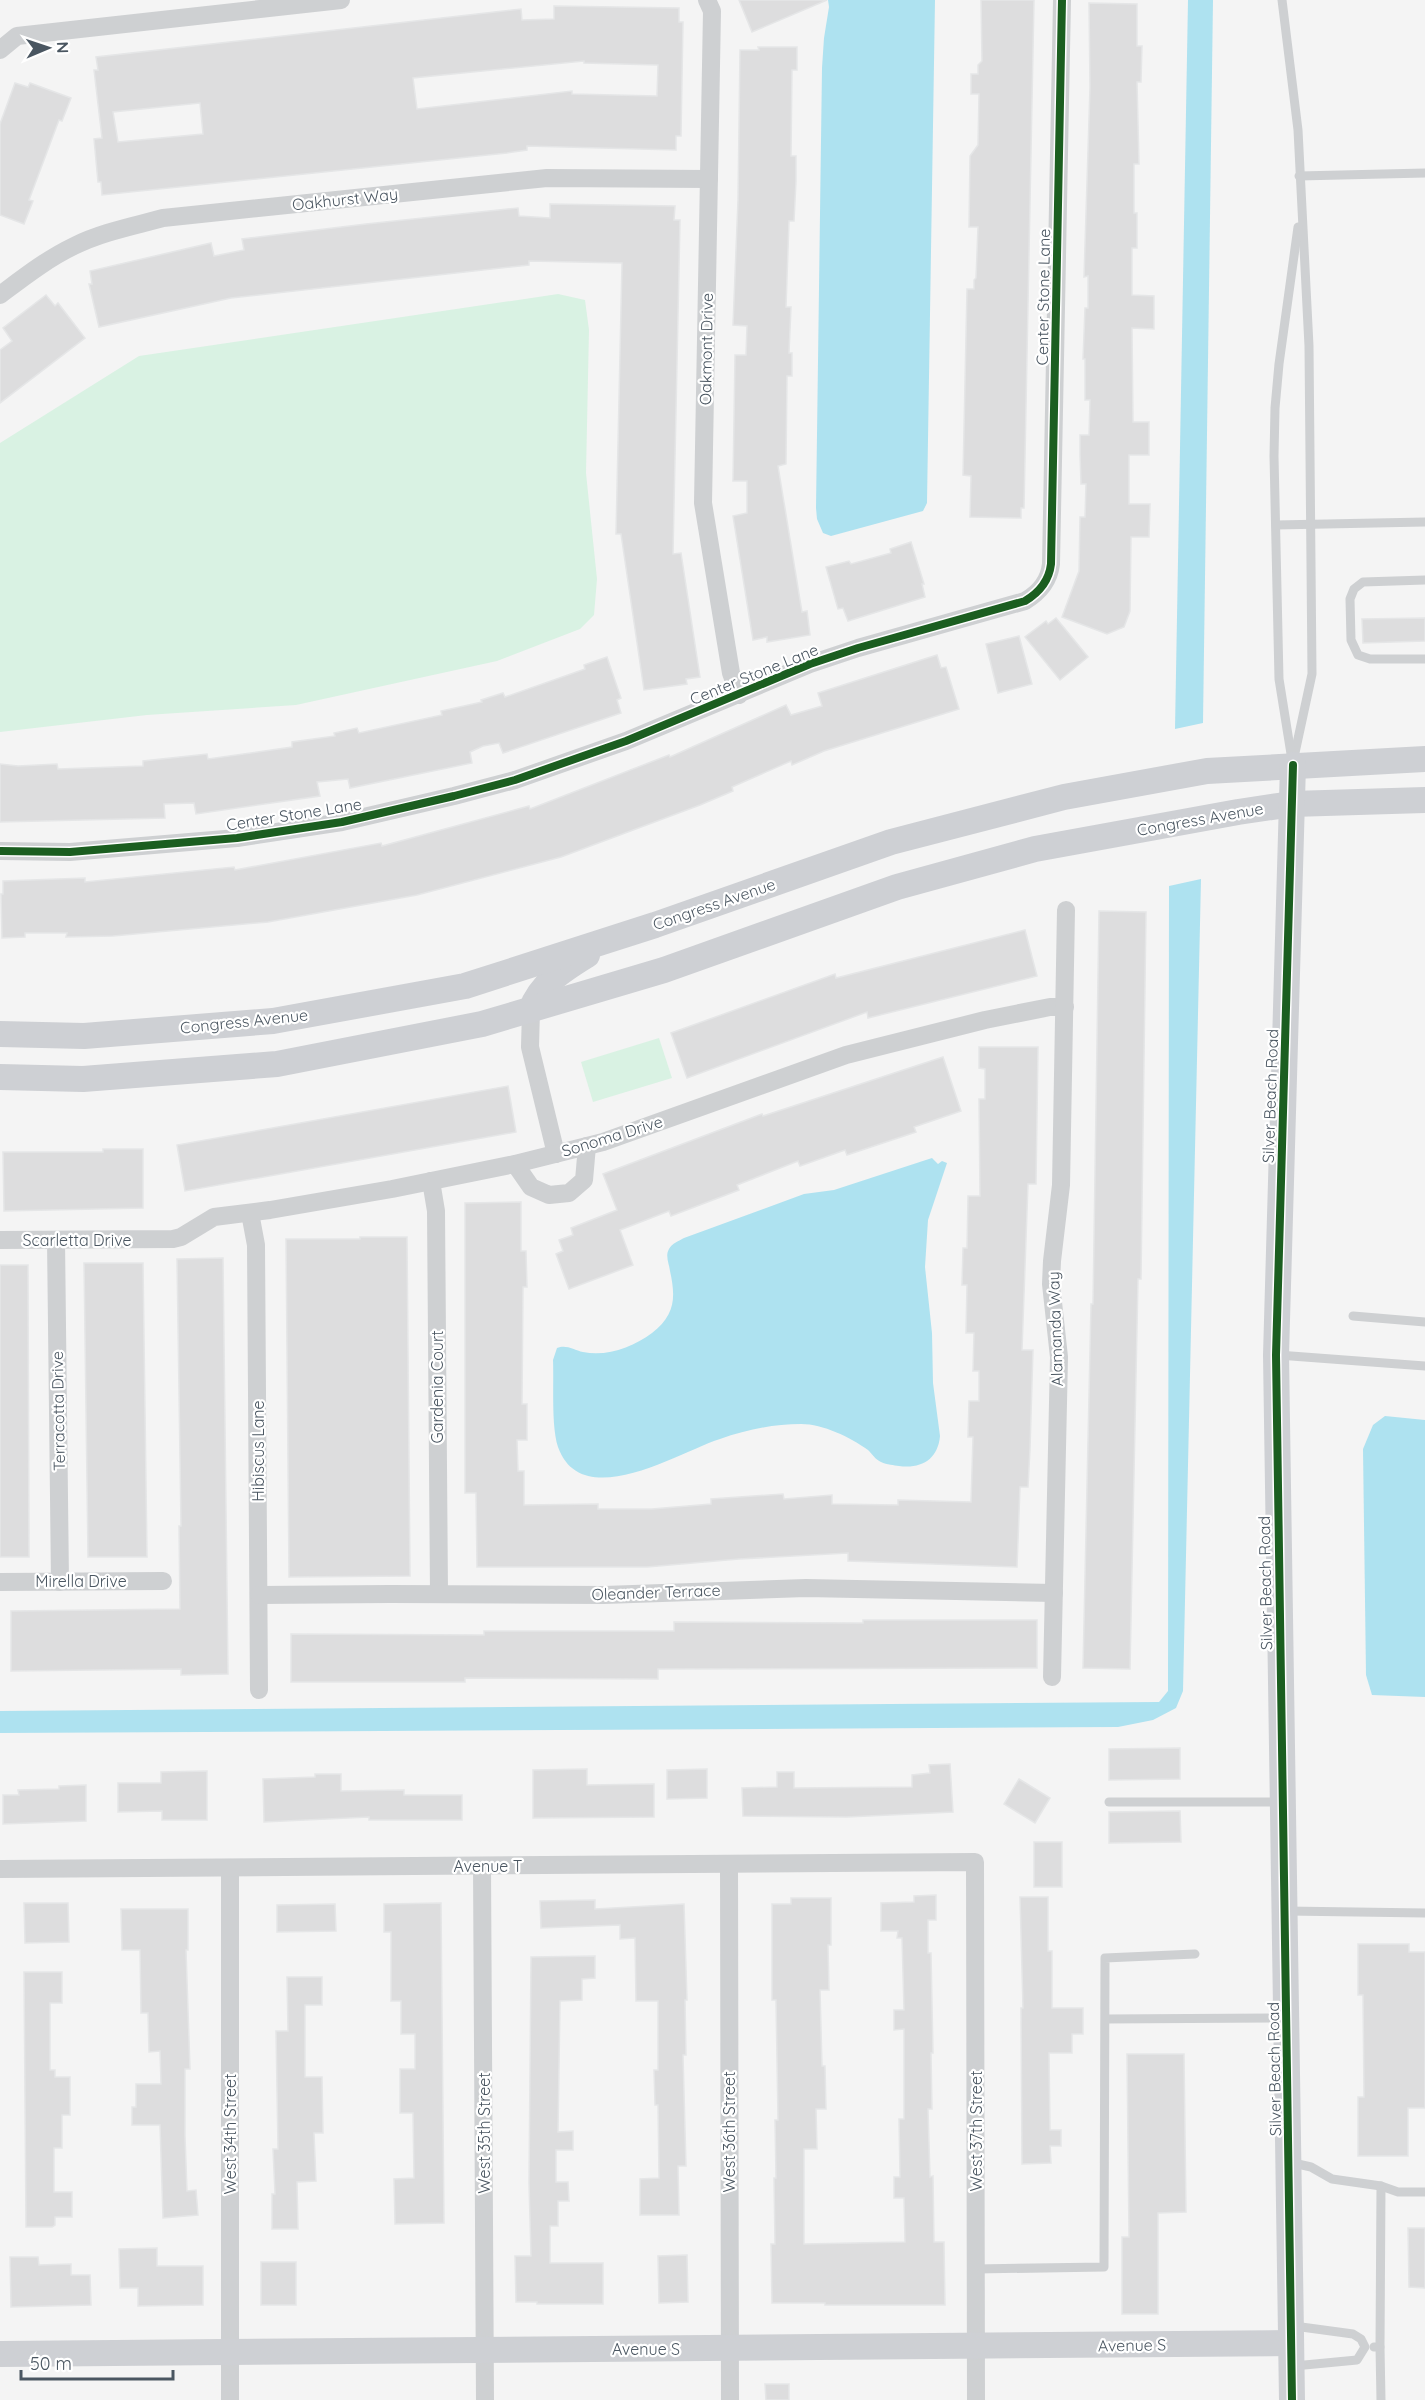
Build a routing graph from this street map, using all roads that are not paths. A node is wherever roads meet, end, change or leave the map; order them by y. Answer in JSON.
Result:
{"nodes":[{"id":1,"x":341,"y":0,"type":"edge"},
{"id":2,"x":707,"y":0,"type":"edge"},
{"id":3,"x":1062,"y":0,"type":"edge"},
{"id":4,"x":1282,"y":0,"type":"edge"},
{"id":5,"x":0,"y":50,"type":"edge"},
{"id":6,"x":1425,"y":173,"type":"edge"},
{"id":7,"x":1299,"y":176,"type":"junction"},
{"id":8,"x":709,"y":179,"type":"junction"},
{"id":9,"x":1301,"y":210,"type":"junction"},
{"id":10,"x":0,"y":295,"type":"edge"},
{"id":11,"x":1425,"y":522,"type":"edge"},
{"id":12,"x":1310,"y":524,"type":"junction"},
{"id":13,"x":1276,"y":525,"type":"junction"},
{"id":14,"x":1425,"y":580,"type":"edge"},
{"id":15,"x":1425,"y":659,"type":"edge"},
{"id":16,"x":739,"y":694,"type":"junction"},
{"id":17,"x":1425,"y":759,"type":"edge"},
{"id":18,"x":1293,"y":765,"type":"junction"},
{"id":19,"x":1425,"y":800,"type":"edge"},
{"id":20,"x":1292,"y":804,"type":"junction"},
{"id":21,"x":0,"y":852,"type":"edge"},
{"id":22,"x":1066,"y":910,"type":"dead end"},
{"id":23,"x":612,"y":938,"type":"junction"},
{"id":24,"x":1065,"y":1007,"type":"junction"},
{"id":25,"x":531,"y":1010,"type":"junction"},
{"id":26,"x":0,"y":1034,"type":"edge"},
{"id":27,"x":0,"y":1077,"type":"edge"},
{"id":28,"x":587,"y":1146,"type":"junction"},
{"id":29,"x":556,"y":1154,"type":"junction"},
{"id":30,"x":515,"y":1164,"type":"junction"},
{"id":31,"x":431,"y":1181,"type":"junction"},
{"id":32,"x":250,"y":1213,"type":"junction"},
{"id":33,"x":0,"y":1240,"type":"edge"},
{"id":34,"x":56,"y":1240,"type":"junction"},
{"id":35,"x":154,"y":1240,"type":"joint"},
{"id":36,"x":1353,"y":1316,"type":"dead end"},
{"id":37,"x":1425,"y":1322,"type":"edge"},
{"id":38,"x":1276,"y":1355,"type":"junction"},
{"id":39,"x":1425,"y":1366,"type":"edge"},
{"id":40,"x":163,"y":1581,"type":"dead end"},
{"id":41,"x":0,"y":1582,"type":"edge"},
{"id":42,"x":60,"y":1582,"type":"junction"},
{"id":43,"x":1053,"y":1593,"type":"junction"},
{"id":44,"x":439,"y":1594,"type":"junction"},
{"id":45,"x":259,"y":1596,"type":"junction"},
{"id":46,"x":1052,"y":1677,"type":"dead end"},
{"id":47,"x":259,"y":1690,"type":"dead end"},
{"id":48,"x":1109,"y":1802,"type":"dead end"},
{"id":49,"x":1283,"y":1802,"type":"junction"},
{"id":50,"x":975,"y":1862,"type":"joint"},
{"id":51,"x":729,"y":1864,"type":"junction"},
{"id":52,"x":482,"y":1866,"type":"junction"},
{"id":53,"x":230,"y":1868,"type":"junction"},
{"id":54,"x":0,"y":1869,"type":"edge"},
{"id":55,"x":1285,"y":1911,"type":"junction"},
{"id":56,"x":1425,"y":1913,"type":"edge"},
{"id":57,"x":1195,"y":1954,"type":"dead end"},
{"id":58,"x":1286,"y":2018,"type":"junction"},
{"id":59,"x":1106,"y":2019,"type":"junction"},
{"id":60,"x":1289,"y":2162,"type":"junction"},
{"id":61,"x":1381,"y":2186,"type":"junction"},
{"id":62,"x":1425,"y":2192,"type":"edge"},
{"id":63,"x":976,"y":2269,"type":"junction"},
{"id":64,"x":1291,"y":2345,"type":"junction"},
{"id":65,"x":976,"y":2347,"type":"junction"},
{"id":66,"x":1365,"y":2347,"type":"junction"},
{"id":67,"x":1380,"y":2347,"type":"junction"},
{"id":68,"x":730,"y":2348,"type":"junction"},
{"id":69,"x":484,"y":2350,"type":"junction"},
{"id":70,"x":230,"y":2352,"type":"junction"},
{"id":71,"x":0,"y":2354,"type":"edge"},
{"id":72,"x":230,"y":2400,"type":"edge"},
{"id":73,"x":485,"y":2400,"type":"edge"},
{"id":74,"x":730,"y":2400,"type":"edge"},
{"id":75,"x":976,"y":2400,"type":"edge"},
{"id":76,"x":1292,"y":2400,"type":"edge"},
{"id":77,"x":1381,"y":2400,"type":"edge"}],
"edges":[{"from":1,"to":5,"type":"street"},
{"from":2,"to":8,"type":"street","name":"Oakmont Drive"},
{"from":3,"to":16,"type":"street","name":"Center Stone Lane"},
{"from":4,"to":7,"type":"lane"},
{"from":6,"to":7,"type":"lane"},
{"from":7,"to":9,"type":"lane"},
{"from":8,"to":10,"type":"street","name":"Oakhurst Way"},
{"from":8,"to":16,"type":"street","name":"Oakmont Drive"},
{"from":9,"to":12,"type":"lane"},
{"from":9,"to":13,"type":"lane"},
{"from":11,"to":12,"type":"lane"},
{"from":12,"to":13,"type":"lane"},
{"from":12,"to":18,"type":"lane"},
{"from":13,"to":18,"type":"lane"},
{"from":14,"to":15,"type":"lane"},
{"from":16,"to":21,"type":"street","name":"Center Stone Lane"},
{"from":17,"to":18,"type":"street","name":"Congress Avenue"},
{"from":18,"to":20,"type":"street","name":"Silver Beach Road"},
{"from":18,"to":23,"type":"street","name":"Congress Avenue"},
{"from":19,"to":20,"type":"street","name":"Congress Avenue"},
{"from":20,"to":25,"type":"street","name":"Congress Avenue"},
{"from":20,"to":38,"type":"street","name":"Silver Beach Road"},
{"from":22,"to":24,"type":"street","name":"Alamanda Way"},
{"from":23,"to":25,"type":"street"},
{"from":23,"to":26,"type":"street","name":"Congress Avenue"},
{"from":24,"to":28,"type":"street","name":"Sonoma Drive"},
{"from":24,"to":43,"type":"street","name":"Alamanda Way"},
{"from":25,"to":27,"type":"street","name":"Congress Avenue"},
{"from":25,"to":29,"type":"street"},
{"from":28,"to":29,"type":"street","name":"Sonoma Drive"},
{"from":28,"to":30,"type":"street"},
{"from":29,"to":30,"type":"street","name":"Sonoma Drive"},
{"from":30,"to":31,"type":"street","name":"Sonoma Drive"},
{"from":31,"to":32,"type":"street","name":"Sonoma Drive"},
{"from":31,"to":44,"type":"street","name":"Gardenia Court"},
{"from":32,"to":35,"type":"street","name":"Sonoma Drive"},
{"from":32,"to":45,"type":"street","name":"Hibiscus Lane"},
{"from":33,"to":34,"type":"street","name":"Scarletta Drive"},
{"from":34,"to":35,"type":"street","name":"Scarletta Drive"},
{"from":34,"to":42,"type":"street","name":"Terracotta Drive"},
{"from":36,"to":37,"type":"lane"},
{"from":38,"to":39,"type":"lane"},
{"from":38,"to":49,"type":"street","name":"Silver Beach Road"},
{"from":40,"to":42,"type":"street","name":"Mirella Drive"},
{"from":41,"to":42,"type":"street","name":"Mirella Drive"},
{"from":43,"to":44,"type":"street","name":"Oleander Terrace"},
{"from":43,"to":46,"type":"street","name":"Alamanda Way"},
{"from":44,"to":45,"type":"street","name":"Oleander Terrace"},
{"from":45,"to":47,"type":"street","name":"Hibiscus Lane"},
{"from":48,"to":49,"type":"lane"},
{"from":49,"to":55,"type":"street","name":"Silver Beach Road"},
{"from":50,"to":51,"type":"street","name":"Avenue T"},
{"from":50,"to":63,"type":"street","name":"West 37th Street"},
{"from":51,"to":52,"type":"street","name":"Avenue T"},
{"from":51,"to":68,"type":"street","name":"West 36th Street"},
{"from":52,"to":53,"type":"street","name":"Avenue T"},
{"from":52,"to":69,"type":"street","name":"West 35th Street"},
{"from":53,"to":54,"type":"street","name":"Avenue T"},
{"from":53,"to":70,"type":"street","name":"West 34th Street"},
{"from":55,"to":56,"type":"lane"},
{"from":55,"to":58,"type":"street","name":"Silver Beach Road"},
{"from":57,"to":59,"type":"lane"},
{"from":58,"to":59,"type":"lane"},
{"from":58,"to":60,"type":"street","name":"Silver Beach Road"},
{"from":59,"to":63,"type":"lane"},
{"from":60,"to":61,"type":"lane"},
{"from":60,"to":64,"type":"street","name":"Silver Beach Road"},
{"from":61,"to":62,"type":"lane"},
{"from":61,"to":67,"type":"lane"},
{"from":63,"to":65,"type":"street","name":"West 37th Street"},
{"from":64,"to":65,"type":"street","name":"Avenue S"},
{"from":64,"to":66,"type":"lane"},
{"from":64,"to":66,"type":"lane"},
{"from":64,"to":76,"type":"street","name":"Silver Beach Road"},
{"from":65,"to":68,"type":"street","name":"Avenue S"},
{"from":65,"to":75,"type":"street","name":"West 37th Street"},
{"from":66,"to":67,"type":"lane"},
{"from":67,"to":77,"type":"lane"},
{"from":68,"to":69,"type":"street","name":"Avenue S"},
{"from":68,"to":74,"type":"street","name":"West 36th Street"},
{"from":69,"to":70,"type":"street","name":"Avenue S"},
{"from":69,"to":73,"type":"street","name":"West 35th Street"},
{"from":70,"to":71,"type":"street","name":"Avenue S"},
{"from":70,"to":72,"type":"street","name":"West 34th Street"}]}
